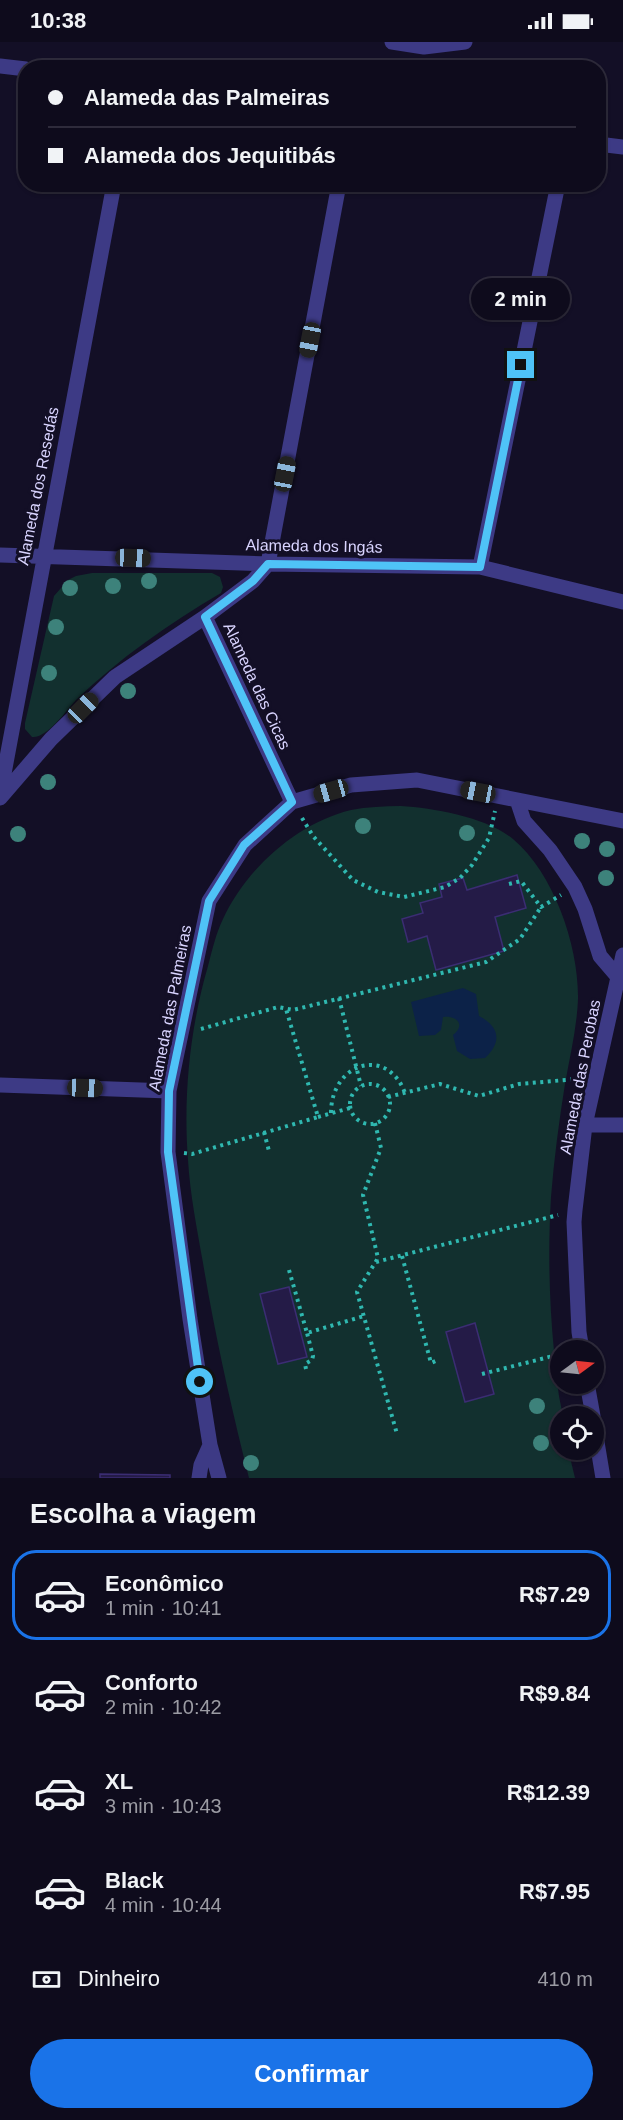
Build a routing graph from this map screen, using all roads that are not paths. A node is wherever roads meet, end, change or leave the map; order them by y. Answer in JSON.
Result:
{"nodes":[{"id":1,"x":392,"y":42,"type":"edge"},
{"id":2,"x":465,"y":42,"type":"edge"},
{"id":3,"x":0,"y":66,"type":"edge"},
{"id":4,"x":18,"y":68,"type":"edge"},
{"id":5,"x":606,"y":145,"type":"edge"},
{"id":6,"x":623,"y":147,"type":"edge"},
{"id":7,"x":112,"y":192,"type":"edge"},
{"id":8,"x":338,"y":192,"type":"edge"},
{"id":9,"x":556,"y":192,"type":"edge"},
{"id":10,"x":0,"y":555,"type":"edge"},
{"id":11,"x":44,"y":555,"type":"junction"},
{"id":12,"x":268,"y":564,"type":"junction"},
{"id":13,"x":480,"y":567,"type":"junction"},
{"id":14,"x":623,"y":602,"type":"edge"},
{"id":15,"x":205,"y":617,"type":"junction"},
{"id":16,"x":0,"y":797,"type":"edge"},
{"id":17,"x":517,"y":800,"type":"junction"},
{"id":18,"x":292,"y":802,"type":"junction"},
{"id":19,"x":623,"y":821,"type":"edge"},
{"id":20,"x":623,"y":955,"type":"edge"},
{"id":21,"x":618,"y":977,"type":"junction"},
{"id":22,"x":0,"y":1085,"type":"edge"},
{"id":23,"x":169,"y":1091,"type":"junction"},
{"id":24,"x":585,"y":1125,"type":"junction"},
{"id":25,"x":623,"y":1125,"type":"edge"},
{"id":26,"x":580,"y":1340,"type":"edge"},
{"id":27,"x":210,"y":1445,"type":"junction"},
{"id":28,"x":600,"y":1460,"type":"edge"},
{"id":29,"x":199,"y":1478,"type":"edge"},
{"id":30,"x":219,"y":1478,"type":"edge"},
{"id":31,"x":603,"y":1478,"type":"edge"}],
"edges":[{"from":1,"to":2,"type":"street"},
{"from":3,"to":4,"type":"street"},
{"from":5,"to":6,"type":"street"},
{"from":7,"to":11,"type":"street","name":"Alameda dos Resedás"},
{"from":8,"to":12,"type":"street"},
{"from":9,"to":13,"type":"street"},
{"from":10,"to":11,"type":"street","name":"Alameda dos Ingás"},
{"from":11,"to":12,"type":"street","name":"Alameda dos Ingás"},
{"from":11,"to":16,"type":"street","name":"Alameda dos Resedás"},
{"from":12,"to":13,"type":"street","name":"Alameda dos Ingás"},
{"from":12,"to":15,"type":"street","name":"Alameda das Cicas"},
{"from":13,"to":14,"type":"street","name":"Alameda dos Ingás"},
{"from":15,"to":16,"type":"street","name":"Alameda dos Resedás"},
{"from":15,"to":18,"type":"street","name":"Alameda das Cicas"},
{"from":17,"to":18,"type":"street","name":"Alameda das Palmeiras"},
{"from":17,"to":19,"type":"street","name":"Alameda das Palmeiras"},
{"from":17,"to":21,"type":"street"},
{"from":18,"to":23,"type":"street","name":"Alameda das Palmeiras"},
{"from":20,"to":21,"type":"street","name":"Alameda das Perobas"},
{"from":21,"to":24,"type":"street","name":"Alameda das Perobas"},
{"from":22,"to":23,"type":"street"},
{"from":23,"to":27,"type":"street","name":"Alameda das Palmeiras"},
{"from":24,"to":25,"type":"street"},
{"from":24,"to":26,"type":"street","name":"Alameda das Perobas"},
{"from":27,"to":29,"type":"street"},
{"from":27,"to":30,"type":"street","name":"Alameda das Palmeiras"},
{"from":28,"to":31,"type":"street"}]}
